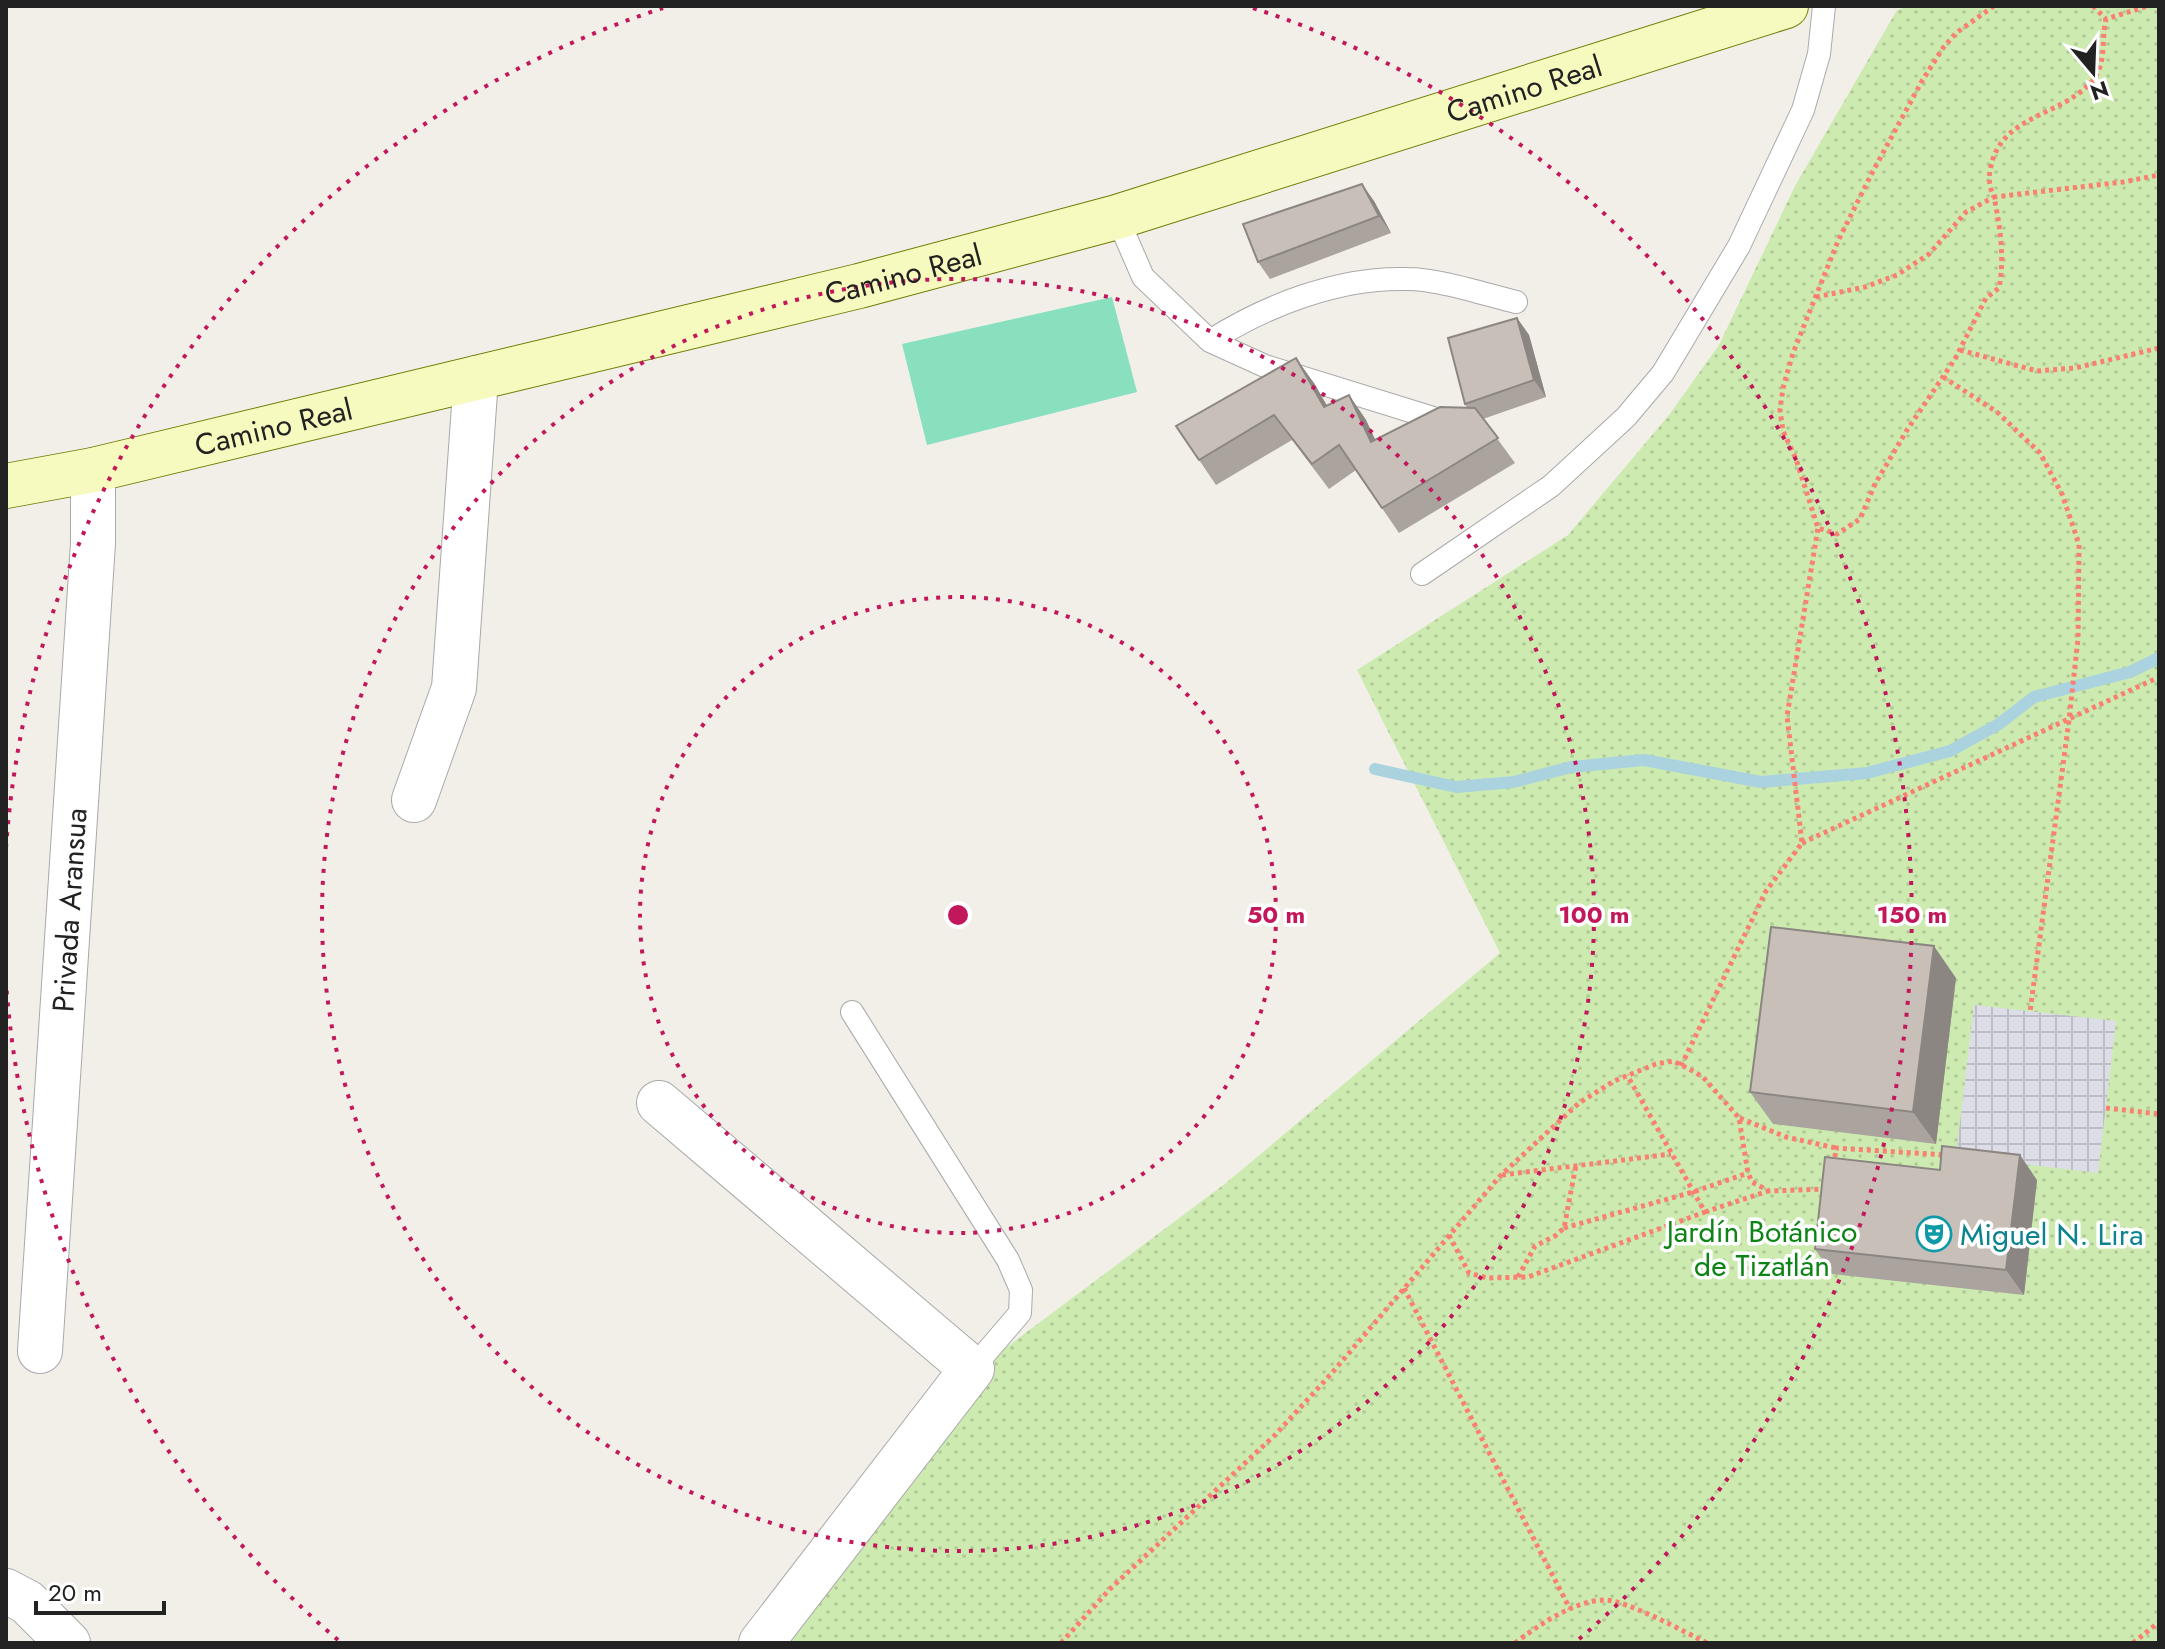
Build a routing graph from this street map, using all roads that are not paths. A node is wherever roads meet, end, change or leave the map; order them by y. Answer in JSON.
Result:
{"nodes":[{"id":1,"x":1786,"y":6,"type":"edge"},
{"id":2,"x":1824,"y":6,"type":"edge"},
{"id":3,"x":1117,"y":217,"type":"junction"},
{"id":4,"x":1516,"y":302,"type":"dead end"},
{"id":5,"x":1210,"y":341,"type":"junction"},
{"id":6,"x":476,"y":378,"type":"junction"},
{"id":7,"x":1433,"y":418,"type":"edge"},
{"id":8,"x":93,"y":470,"type":"junction"},
{"id":9,"x":6,"y":486,"type":"edge"},
{"id":10,"x":1422,"y":574,"type":"dead end"},
{"id":11,"x":414,"y":800,"type":"dead end"},
{"id":12,"x":852,"y":1012,"type":"dead end"},
{"id":13,"x":659,"y":1103,"type":"dead end"},
{"id":14,"x":40,"y":1351,"type":"dead end"},
{"id":15,"x":972,"y":1369,"type":"junction"},
{"id":16,"x":6,"y":1591,"type":"edge"},
{"id":17,"x":68,"y":1643,"type":"edge"},
{"id":18,"x":761,"y":1643,"type":"edge"}],
"edges":[{"from":1,"to":3,"type":"main road","name":"Camino Real"},
{"from":2,"to":10,"type":"lane"},
{"from":3,"to":5,"type":"lane"},
{"from":3,"to":6,"type":"main road","name":"Camino Real"},
{"from":4,"to":5,"type":"lane"},
{"from":5,"to":7,"type":"lane"},
{"from":6,"to":8,"type":"main road","name":"Camino Real"},
{"from":6,"to":11,"type":"street"},
{"from":8,"to":9,"type":"main road","name":"Camino Real"},
{"from":8,"to":14,"type":"street","name":"Privada Aransua"},
{"from":12,"to":15,"type":"lane"},
{"from":13,"to":15,"type":"street"},
{"from":15,"to":18,"type":"street"},
{"from":16,"to":17,"type":"street"}]}
